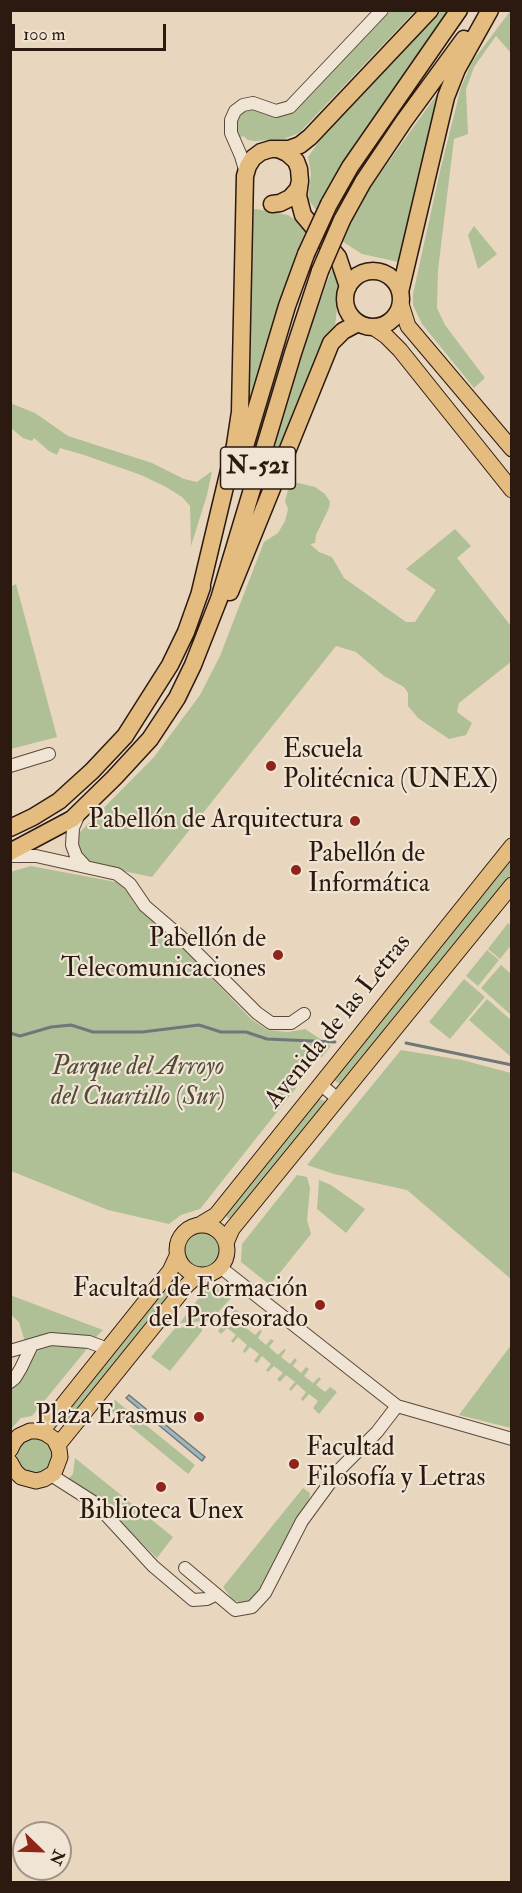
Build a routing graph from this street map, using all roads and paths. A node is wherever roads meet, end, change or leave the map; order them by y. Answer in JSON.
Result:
{"nodes":[{"id":1,"x":382,"y":10,"type":"edge"},
{"id":2,"x":430,"y":10,"type":"edge"},
{"id":3,"x":459,"y":10,"type":"edge"},
{"id":4,"x":484,"y":10,"type":"edge"},
{"id":5,"x":490,"y":10,"type":"edge"},
{"id":6,"x":237,"y":146,"type":"junction"},
{"id":7,"x":271,"y":150,"type":"junction"},
{"id":8,"x":246,"y":176,"type":"junction"},
{"id":9,"x":300,"y":180,"type":"junction"},
{"id":10,"x":272,"y":204,"type":"junction"},
{"id":11,"x":303,"y":215,"type":"junction"},
{"id":12,"x":338,"y":257,"type":"junction"},
{"id":13,"x":367,"y":272,"type":"junction"},
{"id":14,"x":348,"y":287,"type":"junction"},
{"id":15,"x":400,"y":298,"type":"junction"},
{"id":16,"x":365,"y":325,"type":"junction"},
{"id":17,"x":512,"y":449,"type":"edge"},
{"id":18,"x":512,"y":490,"type":"edge"},
{"id":19,"x":199,"y":596,"type":"junction"},
{"id":20,"x":193,"y":665,"type":"junction"},
{"id":21,"x":49,"y":754,"type":"dead end"},
{"id":22,"x":10,"y":766,"type":"edge"},
{"id":23,"x":80,"y":810,"type":"junction"},
{"id":24,"x":10,"y":828,"type":"edge"},
{"id":25,"x":512,"y":846,"type":"edge"},
{"id":26,"x":10,"y":854,"type":"edge"},
{"id":27,"x":86,"y":867,"type":"junction"},
{"id":28,"x":512,"y":885,"type":"edge"},
{"id":29,"x":304,"y":1014,"type":"dead end"},
{"id":30,"x":320,"y":1084,"type":"junction"},
{"id":31,"x":338,"y":1099,"type":"junction"},
{"id":32,"x":201,"y":1224,"type":"junction"},
{"id":33,"x":226,"y":1243,"type":"junction"},
{"id":34,"x":177,"y":1256,"type":"junction"},
{"id":35,"x":220,"y":1267,"type":"junction"},
{"id":36,"x":198,"y":1275,"type":"junction"},
{"id":37,"x":32,"y":1345,"type":"junction"},
{"id":38,"x":108,"y":1348,"type":"junction"},
{"id":39,"x":10,"y":1351,"type":"edge"},
{"id":40,"x":10,"y":1382,"type":"edge"},
{"id":41,"x":398,"y":1406,"type":"junction"},
{"id":42,"x":42,"y":1431,"type":"junction"},
{"id":43,"x":512,"y":1439,"type":"edge"},
{"id":44,"x":58,"y":1445,"type":"junction"},
{"id":45,"x":10,"y":1450,"type":"edge"},
{"id":46,"x":10,"y":1462,"type":"edge"},
{"id":47,"x":51,"y":1475,"type":"junction"},
{"id":48,"x":185,"y":1568,"type":"dead end"},
{"id":49,"x":215,"y":1595,"type":"junction"}],
"edges":[{"from":1,"to":6,"type":"street"},
{"from":2,"to":7,"type":"highway"},
{"from":3,"to":19,"type":"highway","number":"N-521","bridge":true},
{"from":4,"to":20,"type":"highway","number":"N-521","bridge":true},
{"from":5,"to":15,"type":"highway"},
{"from":6,"to":7,"type":"street"},
{"from":6,"to":8,"type":"street"},
{"from":7,"to":8,"type":"highway"},
{"from":7,"to":9,"type":"highway"},
{"from":8,"to":10,"type":"highway"},
{"from":8,"to":19,"type":"highway"},
{"from":9,"to":10,"type":"highway"},
{"from":9,"to":11,"type":"highway"},
{"from":10,"to":11,"type":"highway"},
{"from":11,"to":12,"type":"highway"},
{"from":12,"to":13,"type":"highway"},
{"from":12,"to":14,"type":"highway"},
{"from":13,"to":14,"type":"highway"},
{"from":13,"to":15,"type":"highway"},
{"from":14,"to":16,"type":"highway"},
{"from":15,"to":16,"type":"highway"},
{"from":15,"to":17,"type":"main road"},
{"from":16,"to":18,"type":"main road"},
{"from":16,"to":20,"type":"highway"},
{"from":19,"to":24,"type":"highway","number":"N-521"},
{"from":20,"to":23,"type":"highway","number":"N-521"},
{"from":21,"to":22,"type":"street"},
{"from":23,"to":26,"type":"highway","number":"N-521"},
{"from":23,"to":27,"type":"street"},
{"from":25,"to":30,"type":"main road","name":"Avenida de las Letras"},
{"from":26,"to":27,"type":"street"},
{"from":27,"to":29,"type":"street"},
{"from":28,"to":31,"type":"main road","name":"Avenida de las Letras"},
{"from":30,"to":31,"type":"street"},
{"from":30,"to":32,"type":"main road","name":"Avenida de las Letras"},
{"from":31,"to":33,"type":"main road","name":"Avenida de las Letras"},
{"from":32,"to":33,"type":"main road"},
{"from":32,"to":34,"type":"main road"},
{"from":33,"to":35,"type":"main road"},
{"from":34,"to":36,"type":"main road"},
{"from":34,"to":38,"type":"main road"},
{"from":35,"to":36,"type":"main road"},
{"from":35,"to":41,"type":"street"},
{"from":36,"to":44,"type":"main road"},
{"from":37,"to":38,"type":"street"},
{"from":37,"to":39,"type":"street"},
{"from":37,"to":40,"type":"street"},
{"from":38,"to":42,"type":"main road"},
{"from":41,"to":43,"type":"street"},
{"from":41,"to":49,"type":"street"},
{"from":42,"to":44,"type":"main road"},
{"from":42,"to":45,"type":"main road"},
{"from":44,"to":47,"type":"main road"},
{"from":46,"to":47,"type":"main road"},
{"from":47,"to":49,"type":"street"},
{"from":48,"to":49,"type":"street"}]}
